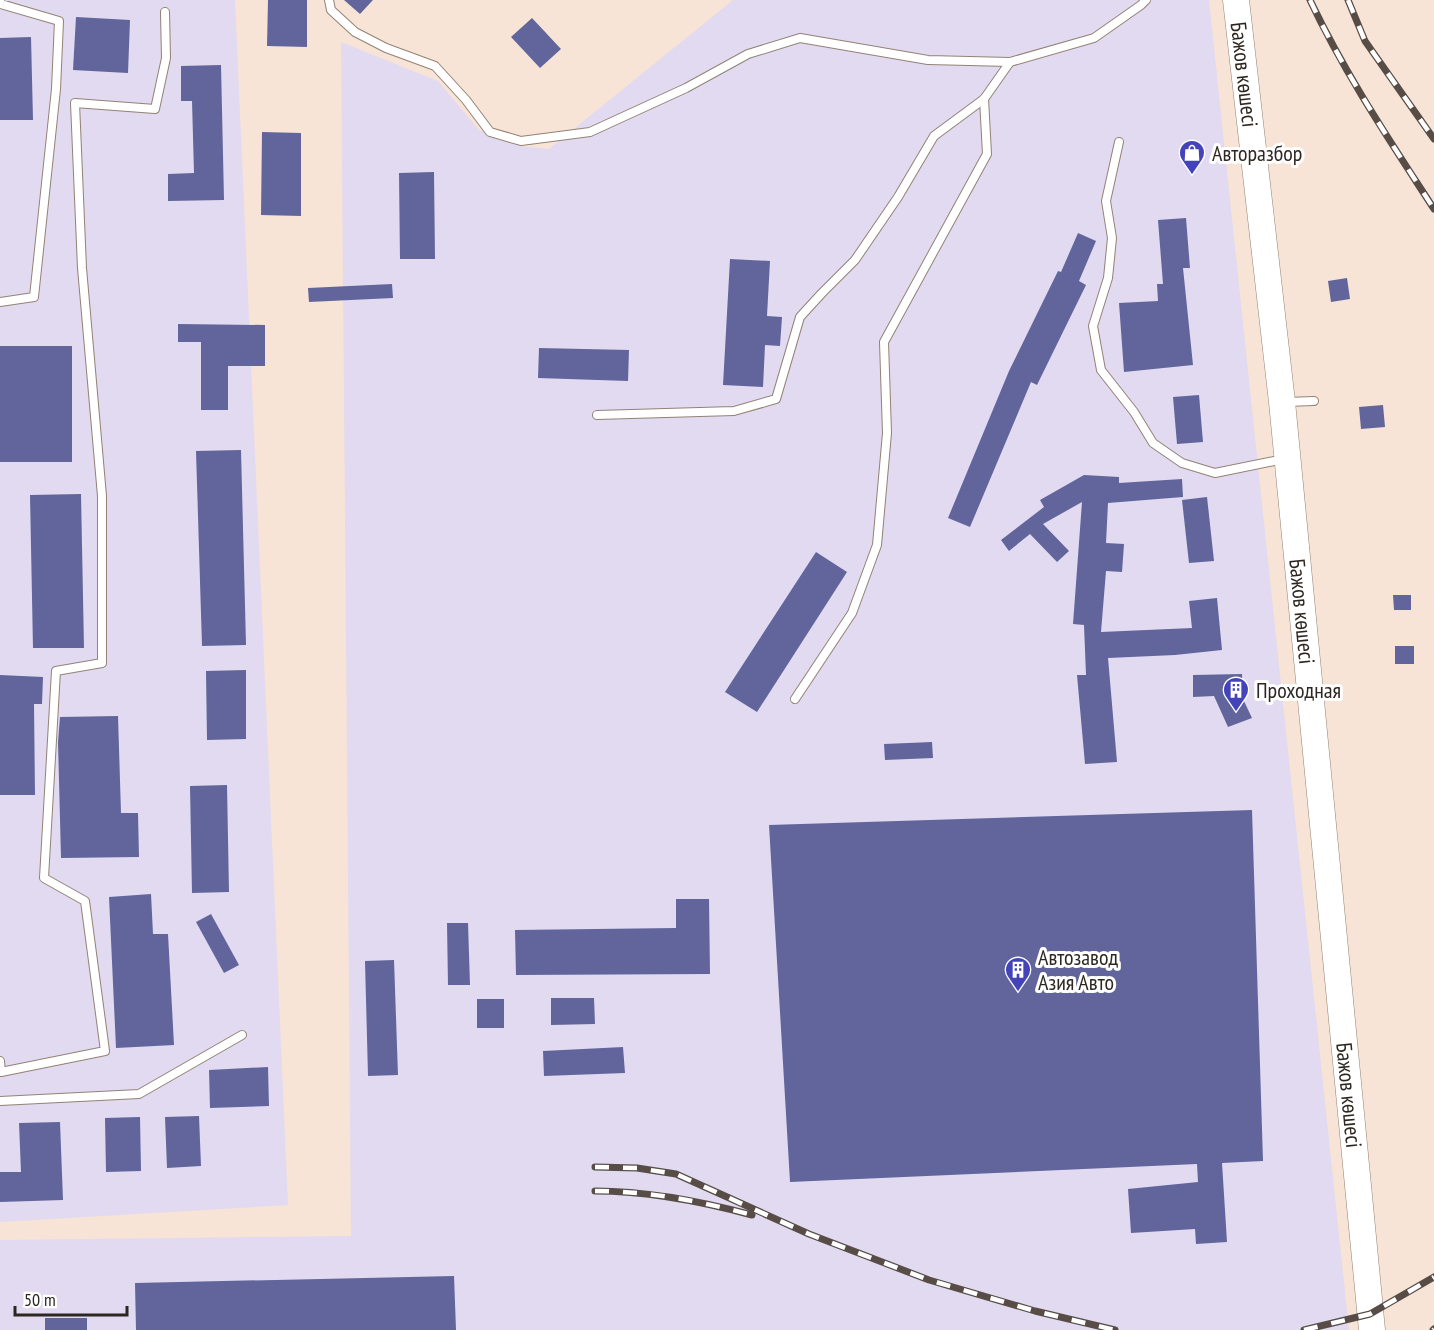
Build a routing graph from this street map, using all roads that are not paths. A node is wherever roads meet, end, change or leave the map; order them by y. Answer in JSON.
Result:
{"nodes":[{"id":1,"x":0,"y":0,"type":"edge"},
{"id":2,"x":329,"y":0,"type":"edge"},
{"id":3,"x":1146,"y":0,"type":"edge"},
{"id":4,"x":1236,"y":0,"type":"edge"},
{"id":5,"x":165,"y":12,"type":"dead end"},
{"id":6,"x":1011,"y":62,"type":"junction"},
{"id":7,"x":984,"y":99,"type":"junction"},
{"id":8,"x":1119,"y":142,"type":"dead end"},
{"id":9,"x":0,"y":302,"type":"edge"},
{"id":10,"x":1314,"y":401,"type":"dead end"},
{"id":11,"x":1282,"y":402,"type":"junction"},
{"id":12,"x":597,"y":415,"type":"dead end"},
{"id":13,"x":1287,"y":458,"type":"junction"},
{"id":14,"x":795,"y":699,"type":"dead end"},
{"id":15,"x":242,"y":1035,"type":"dead end"},
{"id":16,"x":0,"y":1062,"type":"edge"},
{"id":17,"x":0,"y":1101,"type":"edge"},
{"id":18,"x":1371,"y":1330,"type":"edge"}],
"edges":[{"from":1,"to":9,"type":"lane"},
{"from":2,"to":6,"type":"lane"},
{"from":3,"to":6,"type":"lane"},
{"from":4,"to":11,"type":"main road","name":"Бажов көшесі"},
{"from":5,"to":16,"type":"lane"},
{"from":6,"to":7,"type":"lane"},
{"from":7,"to":12,"type":"lane"},
{"from":7,"to":14,"type":"lane"},
{"from":8,"to":13,"type":"lane"},
{"from":10,"to":11,"type":"lane"},
{"from":11,"to":13,"type":"main road","name":"Бажов көшесі"},
{"from":13,"to":18,"type":"main road","name":"Бажов көшесі"},
{"from":15,"to":17,"type":"lane"}]}
